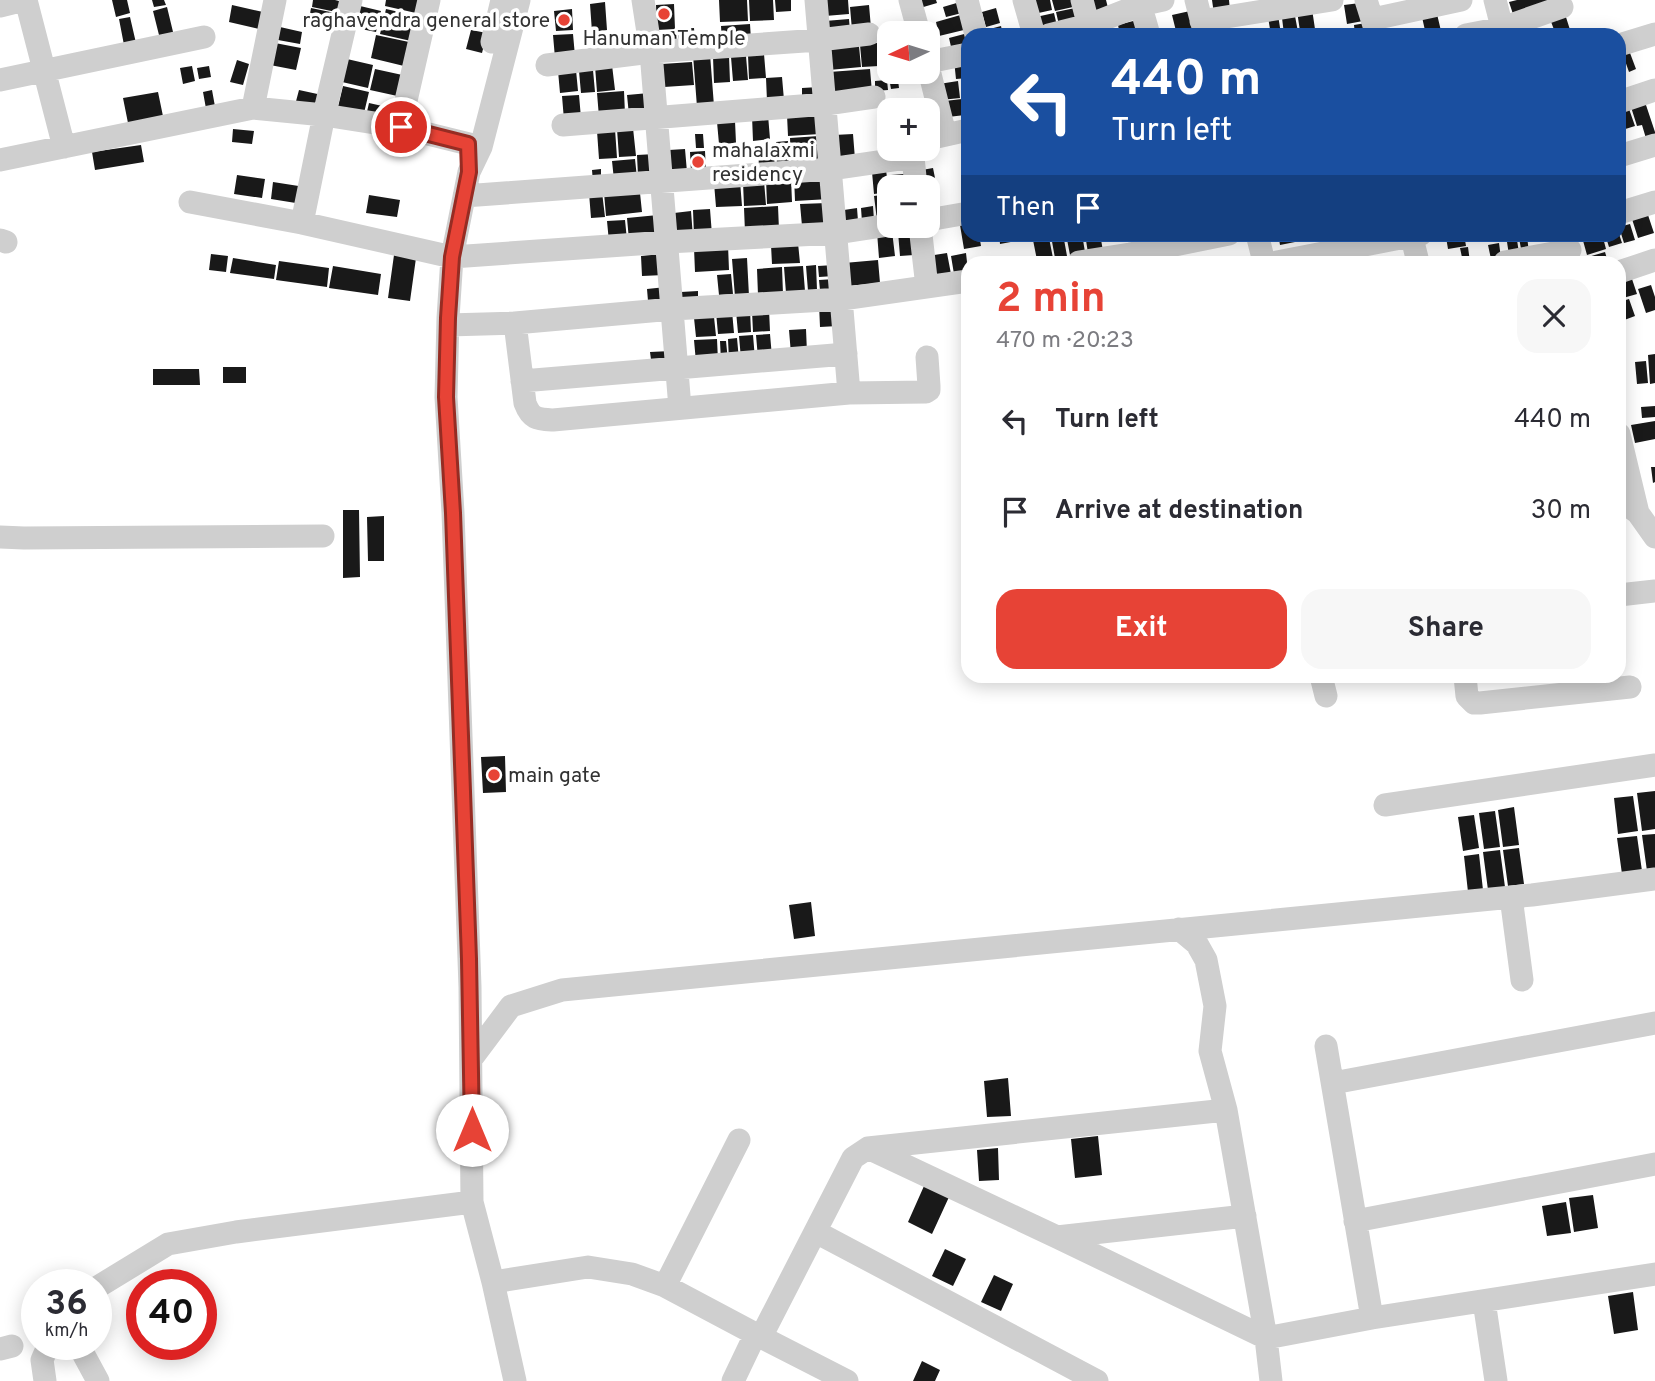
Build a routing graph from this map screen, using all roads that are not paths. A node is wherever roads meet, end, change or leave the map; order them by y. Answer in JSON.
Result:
{"nodes":[{"id":1,"x":25,"y":0,"type":"edge"},
{"id":2,"x":275,"y":0,"type":"edge"},
{"id":3,"x":351,"y":0,"type":"edge"},
{"id":4,"x":429,"y":0,"type":"edge"},
{"id":5,"x":502,"y":0,"type":"edge"},
{"id":6,"x":519,"y":0,"type":"edge"},
{"id":7,"x":643,"y":0,"type":"edge"},
{"id":8,"x":816,"y":0,"type":"edge"},
{"id":9,"x":909,"y":0,"type":"edge"},
{"id":10,"x":967,"y":0,"type":"edge"},
{"id":11,"x":1024,"y":0,"type":"edge"},
{"id":12,"x":1082,"y":0,"type":"edge"},
{"id":13,"x":1163,"y":0,"type":"edge"},
{"id":14,"x":1332,"y":0,"type":"edge"},
{"id":15,"x":1461,"y":0,"type":"edge"},
{"id":16,"x":1495,"y":0,"type":"edge"},
{"id":17,"x":1140,"y":2,"type":"edge"},
{"id":18,"x":0,"y":6,"type":"edge"},
{"id":19,"x":1562,"y":7,"type":"dead end"},
{"id":20,"x":1372,"y":18,"type":"edge"},
{"id":21,"x":1201,"y":19,"type":"edge"},
{"id":22,"x":915,"y":21,"type":"edge"},
{"id":23,"x":974,"y":28,"type":"edge"},
{"id":24,"x":1032,"y":28,"type":"edge"},
{"id":25,"x":1089,"y":28,"type":"edge"},
{"id":26,"x":1094,"y":28,"type":"edge"},
{"id":27,"x":1147,"y":28,"type":"edge"},
{"id":28,"x":1502,"y":28,"type":"edge"},
{"id":29,"x":1512,"y":28,"type":"edge"},
{"id":30,"x":869,"y":34,"type":"dead end"},
{"id":31,"x":1655,"y":34,"type":"edge"},
{"id":32,"x":204,"y":37,"type":"dead end"},
{"id":33,"x":819,"y":40,"type":"junction"},
{"id":34,"x":1626,"y":43,"type":"edge"},
{"id":35,"x":651,"y":52,"type":"junction"},
{"id":36,"x":961,"y":56,"type":"edge"},
{"id":37,"x":940,"y":61,"type":"edge"},
{"id":38,"x":547,"y":65,"type":"dead end"},
{"id":39,"x":46,"y":70,"type":"junction"},
{"id":40,"x":0,"y":80,"type":"edge"},
{"id":41,"x":933,"y":84,"type":"edge"},
{"id":42,"x":1655,"y":90,"type":"edge"},
{"id":43,"x":874,"y":97,"type":"dead end"},
{"id":44,"x":1626,"y":100,"type":"edge"},
{"id":45,"x":826,"y":104,"type":"junction"},
{"id":46,"x":253,"y":108,"type":"junction"},
{"id":47,"x":324,"y":115,"type":"junction"},
{"id":48,"x":657,"y":118,"type":"junction"},
{"id":49,"x":563,"y":125,"type":"dead end"},
{"id":50,"x":401,"y":127,"type":"junction"},
{"id":51,"x":947,"y":134,"type":"edge"},
{"id":52,"x":475,"y":145,"type":"junction"},
{"id":53,"x":1655,"y":145,"type":"edge"},
{"id":54,"x":64,"y":146,"type":"junction"},
{"id":55,"x":1626,"y":154,"type":"edge"},
{"id":56,"x":0,"y":160,"type":"edge"},
{"id":57,"x":877,"y":160,"type":"edge"},
{"id":58,"x":830,"y":169,"type":"junction"},
{"id":59,"x":662,"y":180,"type":"junction"},
{"id":60,"x":464,"y":197,"type":"junction"},
{"id":61,"x":190,"y":202,"type":"dead end"},
{"id":62,"x":1655,"y":202,"type":"edge"},
{"id":63,"x":1626,"y":211,"type":"edge"},
{"id":64,"x":961,"y":214,"type":"edge"},
{"id":65,"x":940,"y":217,"type":"edge"},
{"id":66,"x":302,"y":223,"type":"junction"},
{"id":67,"x":877,"y":227,"type":"edge"},
{"id":68,"x":837,"y":233,"type":"junction"},
{"id":69,"x":921,"y":238,"type":"edge"},
{"id":70,"x":667,"y":242,"type":"junction"},
{"id":71,"x":1148,"y":242,"type":"edge"},
{"id":72,"x":1378,"y":242,"type":"edge"},
{"id":73,"x":1128,"y":244,"type":"edge"},
{"id":74,"x":1570,"y":249,"type":"edge"},
{"id":75,"x":1095,"y":256,"type":"edge"},
{"id":76,"x":1307,"y":256,"type":"edge"},
{"id":77,"x":1535,"y":256,"type":"edge"},
{"id":78,"x":452,"y":257,"type":"junction"},
{"id":79,"x":1655,"y":260,"type":"edge"},
{"id":80,"x":1626,"y":270,"type":"edge"},
{"id":81,"x":961,"y":282,"type":"edge"},
{"id":82,"x":927,"y":287,"type":"junction"},
{"id":83,"x":842,"y":299,"type":"junction"},
{"id":84,"x":673,"y":309,"type":"junction"},
{"id":85,"x":515,"y":323,"type":"junction"},
{"id":86,"x":448,"y":325,"type":"junction"},
{"id":87,"x":846,"y":354,"type":"junction"},
{"id":88,"x":927,"y":357,"type":"dead end"},
{"id":89,"x":677,"y":367,"type":"junction"},
{"id":90,"x":522,"y":381,"type":"junction"},
{"id":91,"x":849,"y":393,"type":"junction"},
{"id":92,"x":680,"y":408,"type":"junction"},
{"id":93,"x":1626,"y":463,"type":"edge"},
{"id":94,"x":1626,"y":504,"type":"edge"},
{"id":95,"x":1638,"y":513,"type":"junction"},
{"id":96,"x":323,"y":536,"type":"dead end"},
{"id":97,"x":0,"y":537,"type":"edge"},
{"id":98,"x":1655,"y":537,"type":"edge"},
{"id":99,"x":1655,"y":591,"type":"edge"},
{"id":100,"x":1626,"y":595,"type":"edge"},
{"id":101,"x":1466,"y":683,"type":"edge"},
{"id":102,"x":1630,"y":687,"type":"dead end"},
{"id":103,"x":1655,"y":765,"type":"edge"},
{"id":104,"x":1385,"y":805,"type":"dead end"},
{"id":105,"x":1655,"y":879,"type":"edge"},
{"id":106,"x":1511,"y":897,"type":"junction"},
{"id":107,"x":1179,"y":929,"type":"junction"},
{"id":108,"x":1522,"y":980,"type":"dead end"},
{"id":109,"x":1655,"y":1023,"type":"edge"},
{"id":110,"x":1326,"y":1046,"type":"dead end"},
{"id":111,"x":472,"y":1058,"type":"junction"},
{"id":112,"x":1333,"y":1083,"type":"junction"},
{"id":113,"x":1226,"y":1111,"type":"junction"},
{"id":114,"x":739,"y":1140,"type":"dead end"},
{"id":115,"x":868,"y":1148,"type":"junction"},
{"id":116,"x":1655,"y":1164,"type":"edge"},
{"id":117,"x":472,"y":1202,"type":"junction"},
{"id":118,"x":1245,"y":1216,"type":"junction"},
{"id":119,"x":1355,"y":1221,"type":"junction"},
{"id":120,"x":816,"y":1232,"type":"junction"},
{"id":121,"x":1057,"y":1237,"type":"junction"},
{"id":122,"x":1655,"y":1273,"type":"edge"},
{"id":123,"x":112,"y":1278,"type":"edge"},
{"id":124,"x":493,"y":1282,"type":"junction"},
{"id":125,"x":665,"y":1286,"type":"junction"},
{"id":126,"x":1484,"y":1301,"type":"junction"},
{"id":127,"x":1372,"y":1318,"type":"junction"},
{"id":128,"x":758,"y":1336,"type":"junction"},
{"id":129,"x":1266,"y":1338,"type":"junction"},
{"id":130,"x":43,"y":1360,"type":"edge"},
{"id":131,"x":87,"y":1360,"type":"edge"},
{"id":132,"x":45,"y":1381,"type":"edge"},
{"id":133,"x":98,"y":1381,"type":"edge"},
{"id":134,"x":515,"y":1381,"type":"edge"},
{"id":135,"x":733,"y":1381,"type":"edge"},
{"id":136,"x":847,"y":1381,"type":"edge"},
{"id":137,"x":1097,"y":1381,"type":"edge"},
{"id":138,"x":1271,"y":1381,"type":"edge"},
{"id":139,"x":1496,"y":1381,"type":"edge"}],
"edges":[{"from":1,"to":18,"type":"street"},
{"from":1,"to":39,"type":"street"},
{"from":2,"to":46,"type":"street"},
{"from":3,"to":47,"type":"street"},
{"from":4,"to":50,"type":"street"},
{"from":5,"to":52,"type":"street"},
{"from":6,"to":52,"type":"street"},
{"from":7,"to":35,"type":"street"},
{"from":8,"to":33,"type":"street"},
{"from":9,"to":22,"type":"street"},
{"from":10,"to":23,"type":"street"},
{"from":11,"to":24,"type":"street"},
{"from":12,"to":25,"type":"street"},
{"from":13,"to":17,"type":"street"},
{"from":14,"to":21,"type":"street"},
{"from":15,"to":20,"type":"street"},
{"from":16,"to":28,"type":"street"},
{"from":17,"to":26,"type":"street"},
{"from":17,"to":27,"type":"street"},
{"from":19,"to":29,"type":"street"},
{"from":30,"to":33,"type":"street"},
{"from":31,"to":34,"type":"street"},
{"from":32,"to":39,"type":"street"},
{"from":33,"to":35,"type":"street"},
{"from":33,"to":45,"type":"street"},
{"from":35,"to":38,"type":"street"},
{"from":35,"to":48,"type":"street"},
{"from":36,"to":37,"type":"street"},
{"from":39,"to":40,"type":"street"},
{"from":39,"to":54,"type":"street"},
{"from":41,"to":51,"type":"street"},
{"from":42,"to":44,"type":"street"},
{"from":43,"to":45,"type":"street"},
{"from":45,"to":48,"type":"street"},
{"from":45,"to":58,"type":"street"},
{"from":46,"to":47,"type":"street"},
{"from":46,"to":54,"type":"street"},
{"from":47,"to":50,"type":"street"},
{"from":47,"to":66,"type":"street"},
{"from":48,"to":49,"type":"street"},
{"from":48,"to":59,"type":"street"},
{"from":50,"to":52,"type":"street"},
{"from":52,"to":60,"type":"street"},
{"from":53,"to":55,"type":"street"},
{"from":54,"to":56,"type":"street"},
{"from":57,"to":58,"type":"street"},
{"from":58,"to":59,"type":"street"},
{"from":58,"to":68,"type":"street"},
{"from":59,"to":60,"type":"street"},
{"from":59,"to":70,"type":"street"},
{"from":60,"to":78,"type":"street"},
{"from":61,"to":66,"type":"street"},
{"from":62,"to":63,"type":"street"},
{"from":64,"to":65,"type":"street"},
{"from":66,"to":78,"type":"street"},
{"from":67,"to":68,"type":"street"},
{"from":68,"to":70,"type":"street"},
{"from":68,"to":83,"type":"street"},
{"from":69,"to":82,"type":"street"},
{"from":70,"to":78,"type":"street"},
{"from":70,"to":84,"type":"street"},
{"from":71,"to":73,"type":"street"},
{"from":72,"to":76,"type":"street"},
{"from":73,"to":75,"type":"street"},
{"from":74,"to":77,"type":"street"},
{"from":78,"to":86,"type":"street"},
{"from":79,"to":80,"type":"street"},
{"from":81,"to":82,"type":"street"},
{"from":82,"to":83,"type":"street"},
{"from":83,"to":84,"type":"street"},
{"from":83,"to":87,"type":"street"},
{"from":84,"to":85,"type":"street"},
{"from":84,"to":89,"type":"street"},
{"from":85,"to":86,"type":"street"},
{"from":85,"to":90,"type":"street"},
{"from":86,"to":111,"type":"street"},
{"from":87,"to":89,"type":"street"},
{"from":87,"to":91,"type":"street"},
{"from":88,"to":91,"type":"street"},
{"from":89,"to":90,"type":"street"},
{"from":89,"to":92,"type":"street"},
{"from":90,"to":92,"type":"street"},
{"from":91,"to":92,"type":"street"},
{"from":93,"to":95,"type":"street"},
{"from":94,"to":95,"type":"street"},
{"from":95,"to":98,"type":"street"},
{"from":96,"to":97,"type":"street"},
{"from":99,"to":100,"type":"street"},
{"from":101,"to":102,"type":"street"},
{"from":103,"to":104,"type":"street"},
{"from":105,"to":106,"type":"street"},
{"from":106,"to":107,"type":"street"},
{"from":106,"to":108,"type":"street"},
{"from":107,"to":111,"type":"street"},
{"from":107,"to":113,"type":"street"},
{"from":109,"to":112,"type":"street"},
{"from":110,"to":112,"type":"street"},
{"from":111,"to":117,"type":"street"},
{"from":112,"to":119,"type":"street"},
{"from":113,"to":115,"type":"street"},
{"from":113,"to":118,"type":"street"},
{"from":114,"to":125,"type":"street"},
{"from":115,"to":120,"type":"street"},
{"from":115,"to":121,"type":"street"},
{"from":116,"to":119,"type":"street"},
{"from":117,"to":123,"type":"street"},
{"from":117,"to":124,"type":"street"},
{"from":118,"to":121,"type":"street"},
{"from":118,"to":129,"type":"street"},
{"from":119,"to":127,"type":"street"},
{"from":120,"to":128,"type":"street"},
{"from":120,"to":137,"type":"street"},
{"from":121,"to":129,"type":"street"},
{"from":122,"to":126,"type":"street"},
{"from":124,"to":125,"type":"street"},
{"from":124,"to":134,"type":"street"},
{"from":125,"to":128,"type":"street"},
{"from":126,"to":127,"type":"street"},
{"from":126,"to":139,"type":"street"},
{"from":127,"to":129,"type":"street"},
{"from":128,"to":135,"type":"street"},
{"from":128,"to":136,"type":"street"},
{"from":129,"to":138,"type":"street"},
{"from":130,"to":132,"type":"street"},
{"from":131,"to":133,"type":"street"}]}
